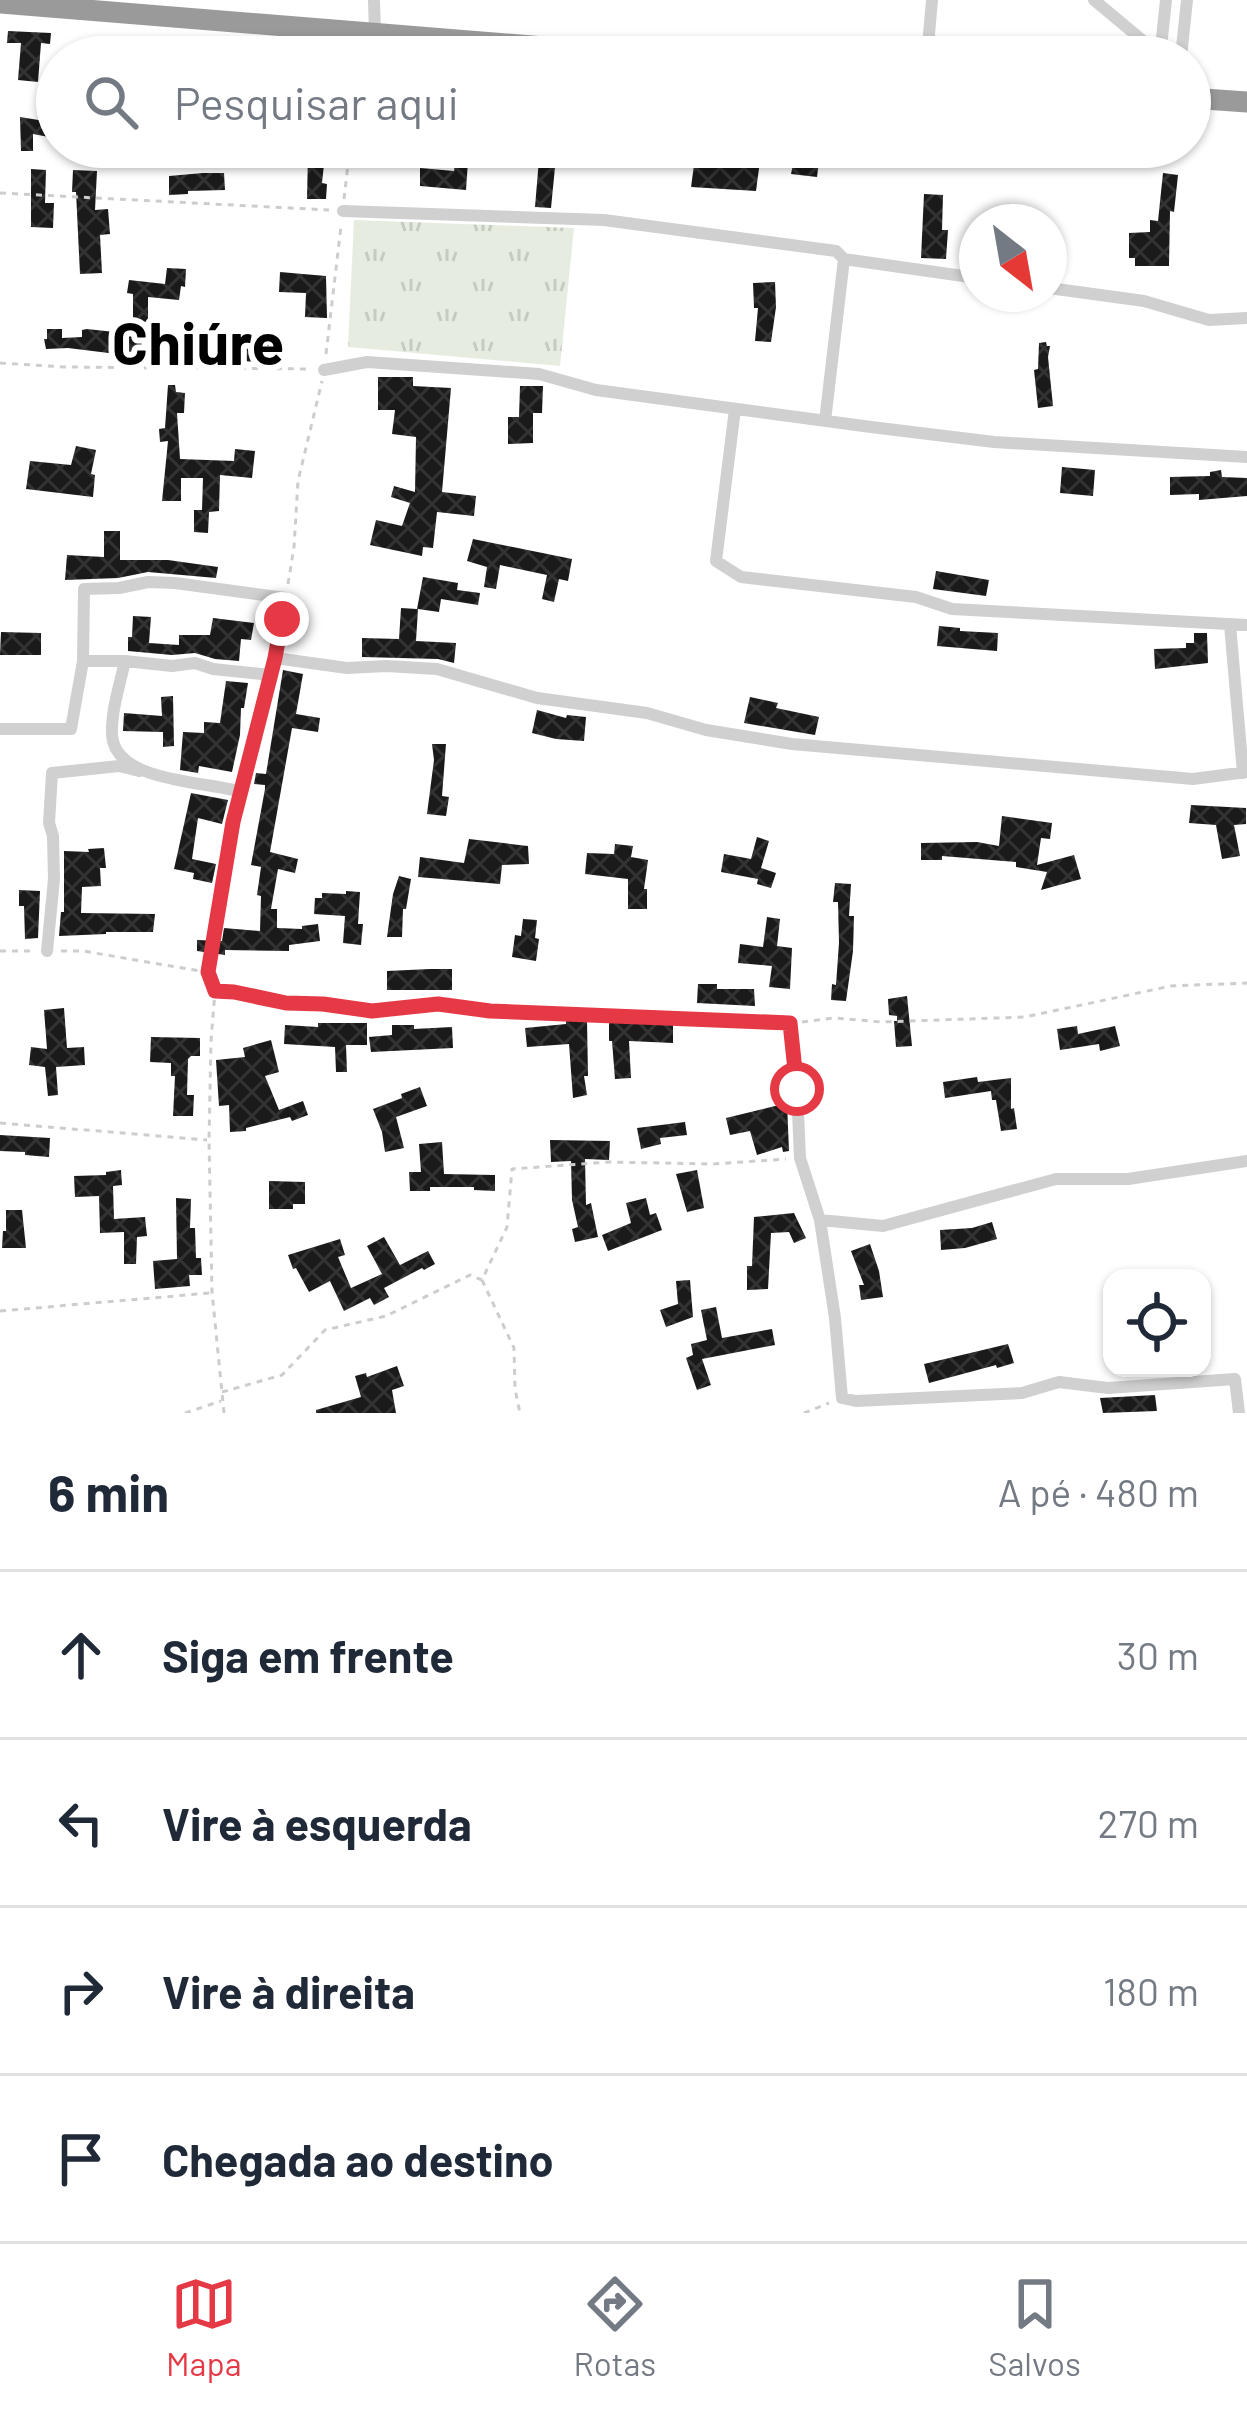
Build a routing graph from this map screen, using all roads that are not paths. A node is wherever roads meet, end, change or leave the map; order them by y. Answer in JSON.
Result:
{"nodes":[{"id":1,"x":374,"y":0,"type":"edge"},
{"id":2,"x":932,"y":0,"type":"edge"},
{"id":3,"x":1094,"y":0,"type":"edge"},
{"id":4,"x":1166,"y":0,"type":"edge"},
{"id":5,"x":1187,"y":0,"type":"edge"},
{"id":6,"x":0,"y":3,"type":"edge"},
{"id":7,"x":376,"y":34,"type":"junction"},
{"id":8,"x":401,"y":36,"type":"edge"},
{"id":9,"x":929,"y":36,"type":"edge"},
{"id":10,"x":1136,"y":36,"type":"edge"},
{"id":11,"x":1162,"y":36,"type":"edge"},
{"id":12,"x":1183,"y":36,"type":"edge"},
{"id":13,"x":1211,"y":99,"type":"edge"},
{"id":14,"x":1247,"y":102,"type":"edge"},
{"id":15,"x":343,"y":211,"type":"road end"},
{"id":16,"x":844,"y":259,"type":"junction"},
{"id":17,"x":959,"y":275,"type":"edge"},
{"id":18,"x":1067,"y":291,"type":"edge"},
{"id":19,"x":1247,"y":318,"type":"edge"},
{"id":20,"x":324,"y":370,"type":"road end"},
{"id":21,"x":735,"y":409,"type":"junction"},
{"id":22,"x":825,"y":421,"type":"junction"},
{"id":23,"x":1247,"y":457,"type":"edge"},
{"id":24,"x":285,"y":598,"type":"road end"},
{"id":25,"x":1230,"y":625,"type":"junction"},
{"id":26,"x":1247,"y":625,"type":"edge"},
{"id":27,"x":275,"y":658,"type":"road end"},
{"id":28,"x":125,"y":661,"type":"junction"},
{"id":29,"x":82,"y":662,"type":"junction"},
{"id":30,"x":271,"y":675,"type":"road end"},
{"id":31,"x":0,"y":729,"type":"edge"},
{"id":32,"x":139,"y":770,"type":"junction"},
{"id":33,"x":1245,"y":772,"type":"edge"},
{"id":34,"x":241,"y":792,"type":"road end"},
{"id":35,"x":46,"y":951,"type":"road end"},
{"id":36,"x":790,"y":1023,"type":"road end"},
{"id":37,"x":1247,"y":1161,"type":"edge"},
{"id":38,"x":820,"y":1220,"type":"junction"},
{"id":39,"x":1241,"y":1377,"type":"edge"},
{"id":40,"x":1239,"y":1413,"type":"edge"}],
"edges":[{"from":1,"to":7,"type":"street"},
{"from":2,"to":9,"type":"street"},
{"from":3,"to":10,"type":"street"},
{"from":4,"to":11,"type":"street"},
{"from":5,"to":12,"type":"street"},
{"from":6,"to":7,"type":"highway"},
{"from":7,"to":8,"type":"highway"},
{"from":13,"to":14,"type":"highway"},
{"from":15,"to":16,"type":"street"},
{"from":16,"to":17,"type":"street"},
{"from":16,"to":22,"type":"street"},
{"from":18,"to":19,"type":"street"},
{"from":20,"to":21,"type":"street"},
{"from":21,"to":22,"type":"street"},
{"from":21,"to":25,"type":"street"},
{"from":22,"to":23,"type":"street"},
{"from":24,"to":29,"type":"street"},
{"from":25,"to":26,"type":"street"},
{"from":25,"to":33,"type":"street"},
{"from":27,"to":33,"type":"street"},
{"from":28,"to":29,"type":"street"},
{"from":28,"to":30,"type":"street"},
{"from":28,"to":32,"type":"street"},
{"from":29,"to":31,"type":"street"},
{"from":32,"to":34,"type":"street"},
{"from":32,"to":35,"type":"street"},
{"from":36,"to":38,"type":"street"},
{"from":37,"to":38,"type":"street"},
{"from":38,"to":39,"type":"street"},
{"from":39,"to":40,"type":"street"}]}
